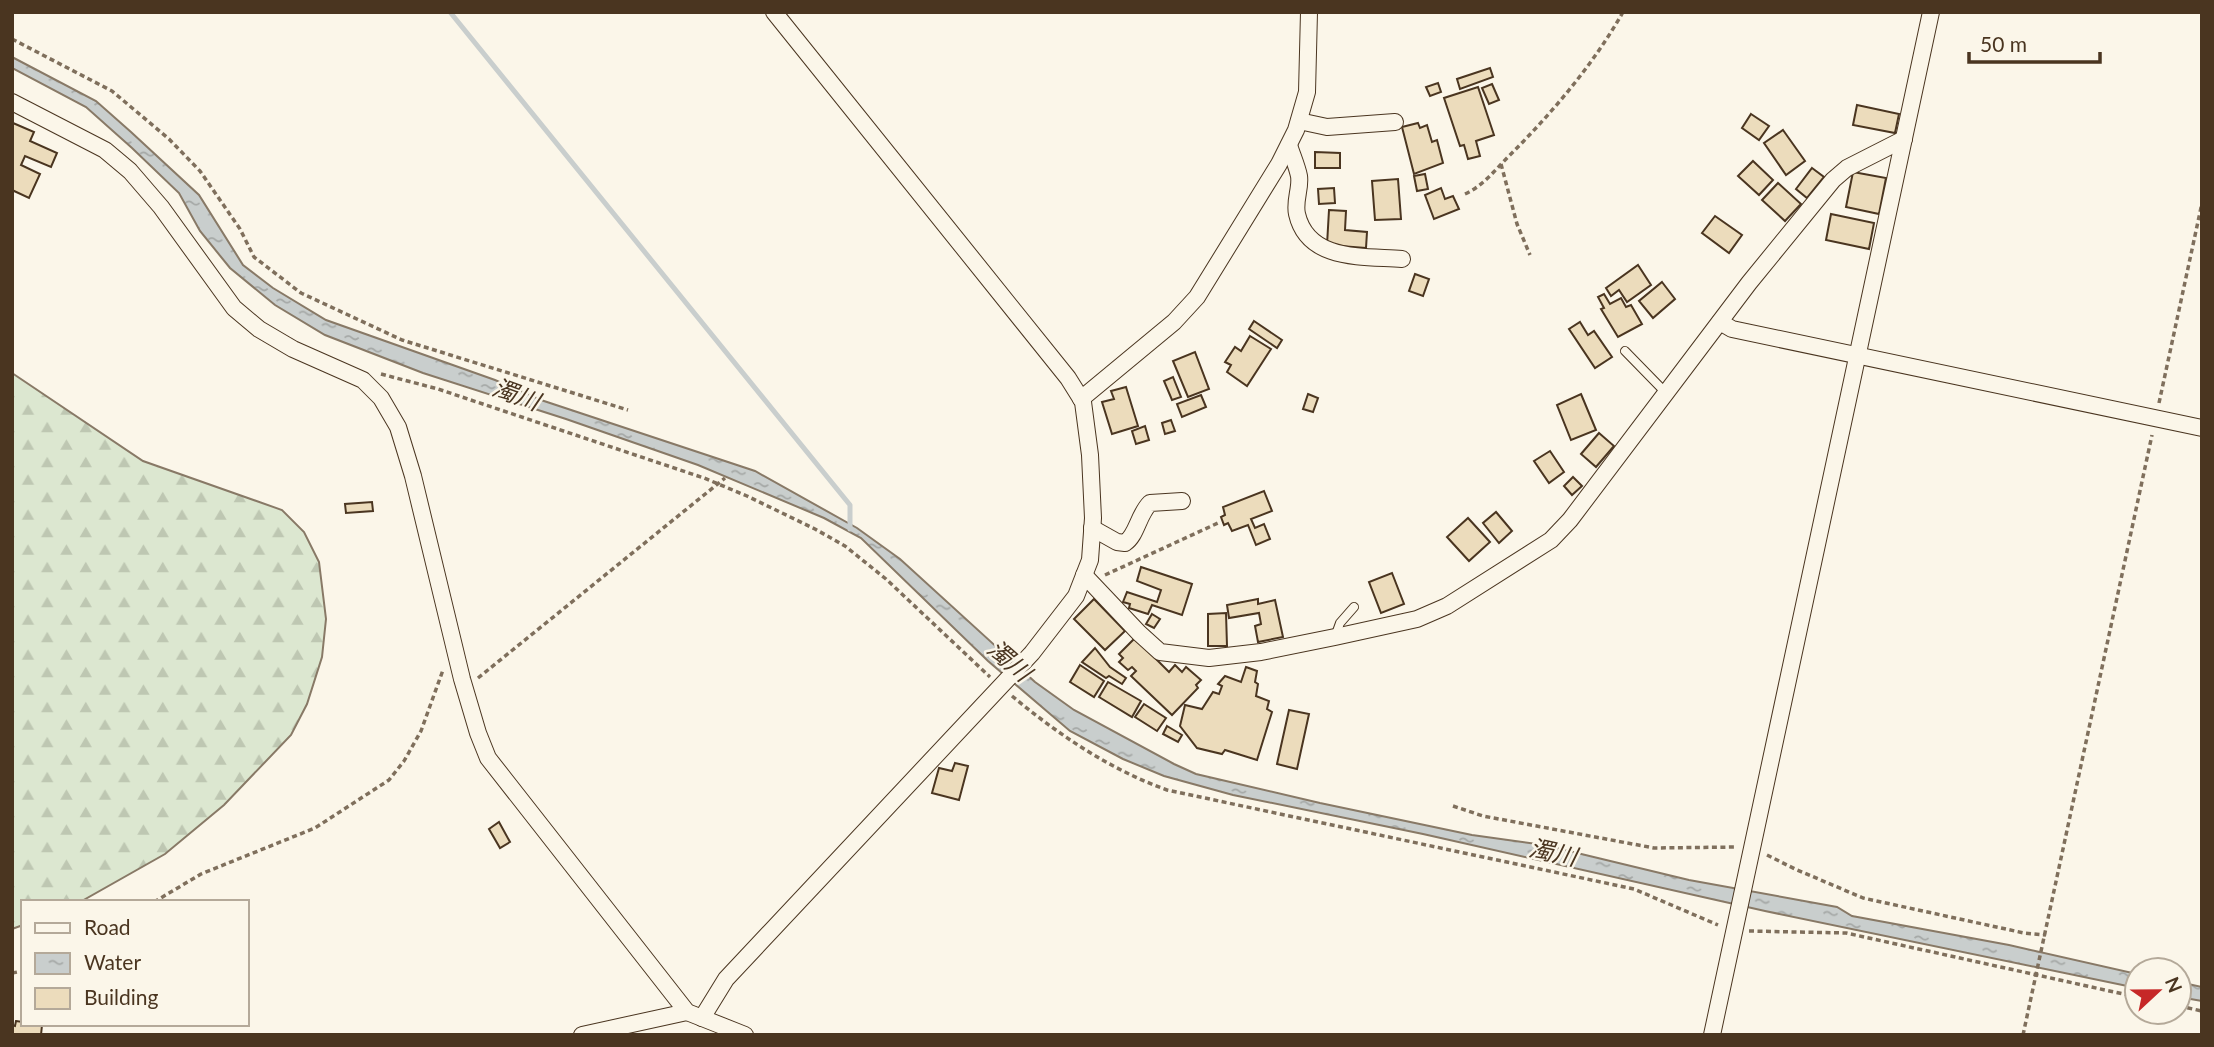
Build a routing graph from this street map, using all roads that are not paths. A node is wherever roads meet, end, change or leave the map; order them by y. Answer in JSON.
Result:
{"nodes":[{"id":1,"x":774,"y":12,"type":"edge"},
{"id":2,"x":1309,"y":12,"type":"edge"},
{"id":3,"x":1931,"y":12,"type":"edge"},
{"id":4,"x":12,"y":102,"type":"edge"},
{"id":5,"x":1299,"y":121,"type":"junction"},
{"id":6,"x":1395,"y":122,"type":"dead end"},
{"id":7,"x":1904,"y":139,"type":"junction"},
{"id":8,"x":1289,"y":145,"type":"junction"},
{"id":9,"x":1402,"y":259,"type":"dead end"},
{"id":10,"x":1720,"y":322,"type":"junction"},
{"id":11,"x":1625,"y":351,"type":"dead end"},
{"id":12,"x":1858,"y":355,"type":"junction"},
{"id":13,"x":1666,"y":393,"type":"junction"},
{"id":14,"x":1081,"y":399,"type":"junction"},
{"id":15,"x":2202,"y":428,"type":"edge"},
{"id":16,"x":1182,"y":501,"type":"dead end"},
{"id":17,"x":1092,"y":528,"type":"junction"},
{"id":18,"x":1087,"y":578,"type":"junction"},
{"id":19,"x":1354,"y":607,"type":"dead end"},
{"id":20,"x":1335,"y":637,"type":"junction"},
{"id":21,"x":694,"y":1015,"type":"junction"},
{"id":22,"x":742,"y":1034,"type":"edge"},
{"id":23,"x":582,"y":1035,"type":"edge"},
{"id":24,"x":1712,"y":1035,"type":"edge"}],
"edges":[{"from":1,"to":14,"type":"street"},
{"from":2,"to":5,"type":"street"},
{"from":3,"to":7,"type":"street"},
{"from":4,"to":21,"type":"street"},
{"from":5,"to":6,"type":"street"},
{"from":5,"to":8,"type":"street"},
{"from":7,"to":10,"type":"street"},
{"from":7,"to":12,"type":"street"},
{"from":8,"to":9,"type":"street"},
{"from":8,"to":14,"type":"street"},
{"from":10,"to":12,"type":"street"},
{"from":10,"to":13,"type":"street"},
{"from":11,"to":13,"type":"lane"},
{"from":12,"to":15,"type":"street"},
{"from":12,"to":24,"type":"street"},
{"from":13,"to":20,"type":"street"},
{"from":14,"to":17,"type":"street"},
{"from":16,"to":17,"type":"street"},
{"from":17,"to":18,"type":"street"},
{"from":18,"to":20,"type":"street"},
{"from":18,"to":21,"type":"street"},
{"from":19,"to":20,"type":"lane"},
{"from":21,"to":22,"type":"street"},
{"from":21,"to":23,"type":"street"}]}
